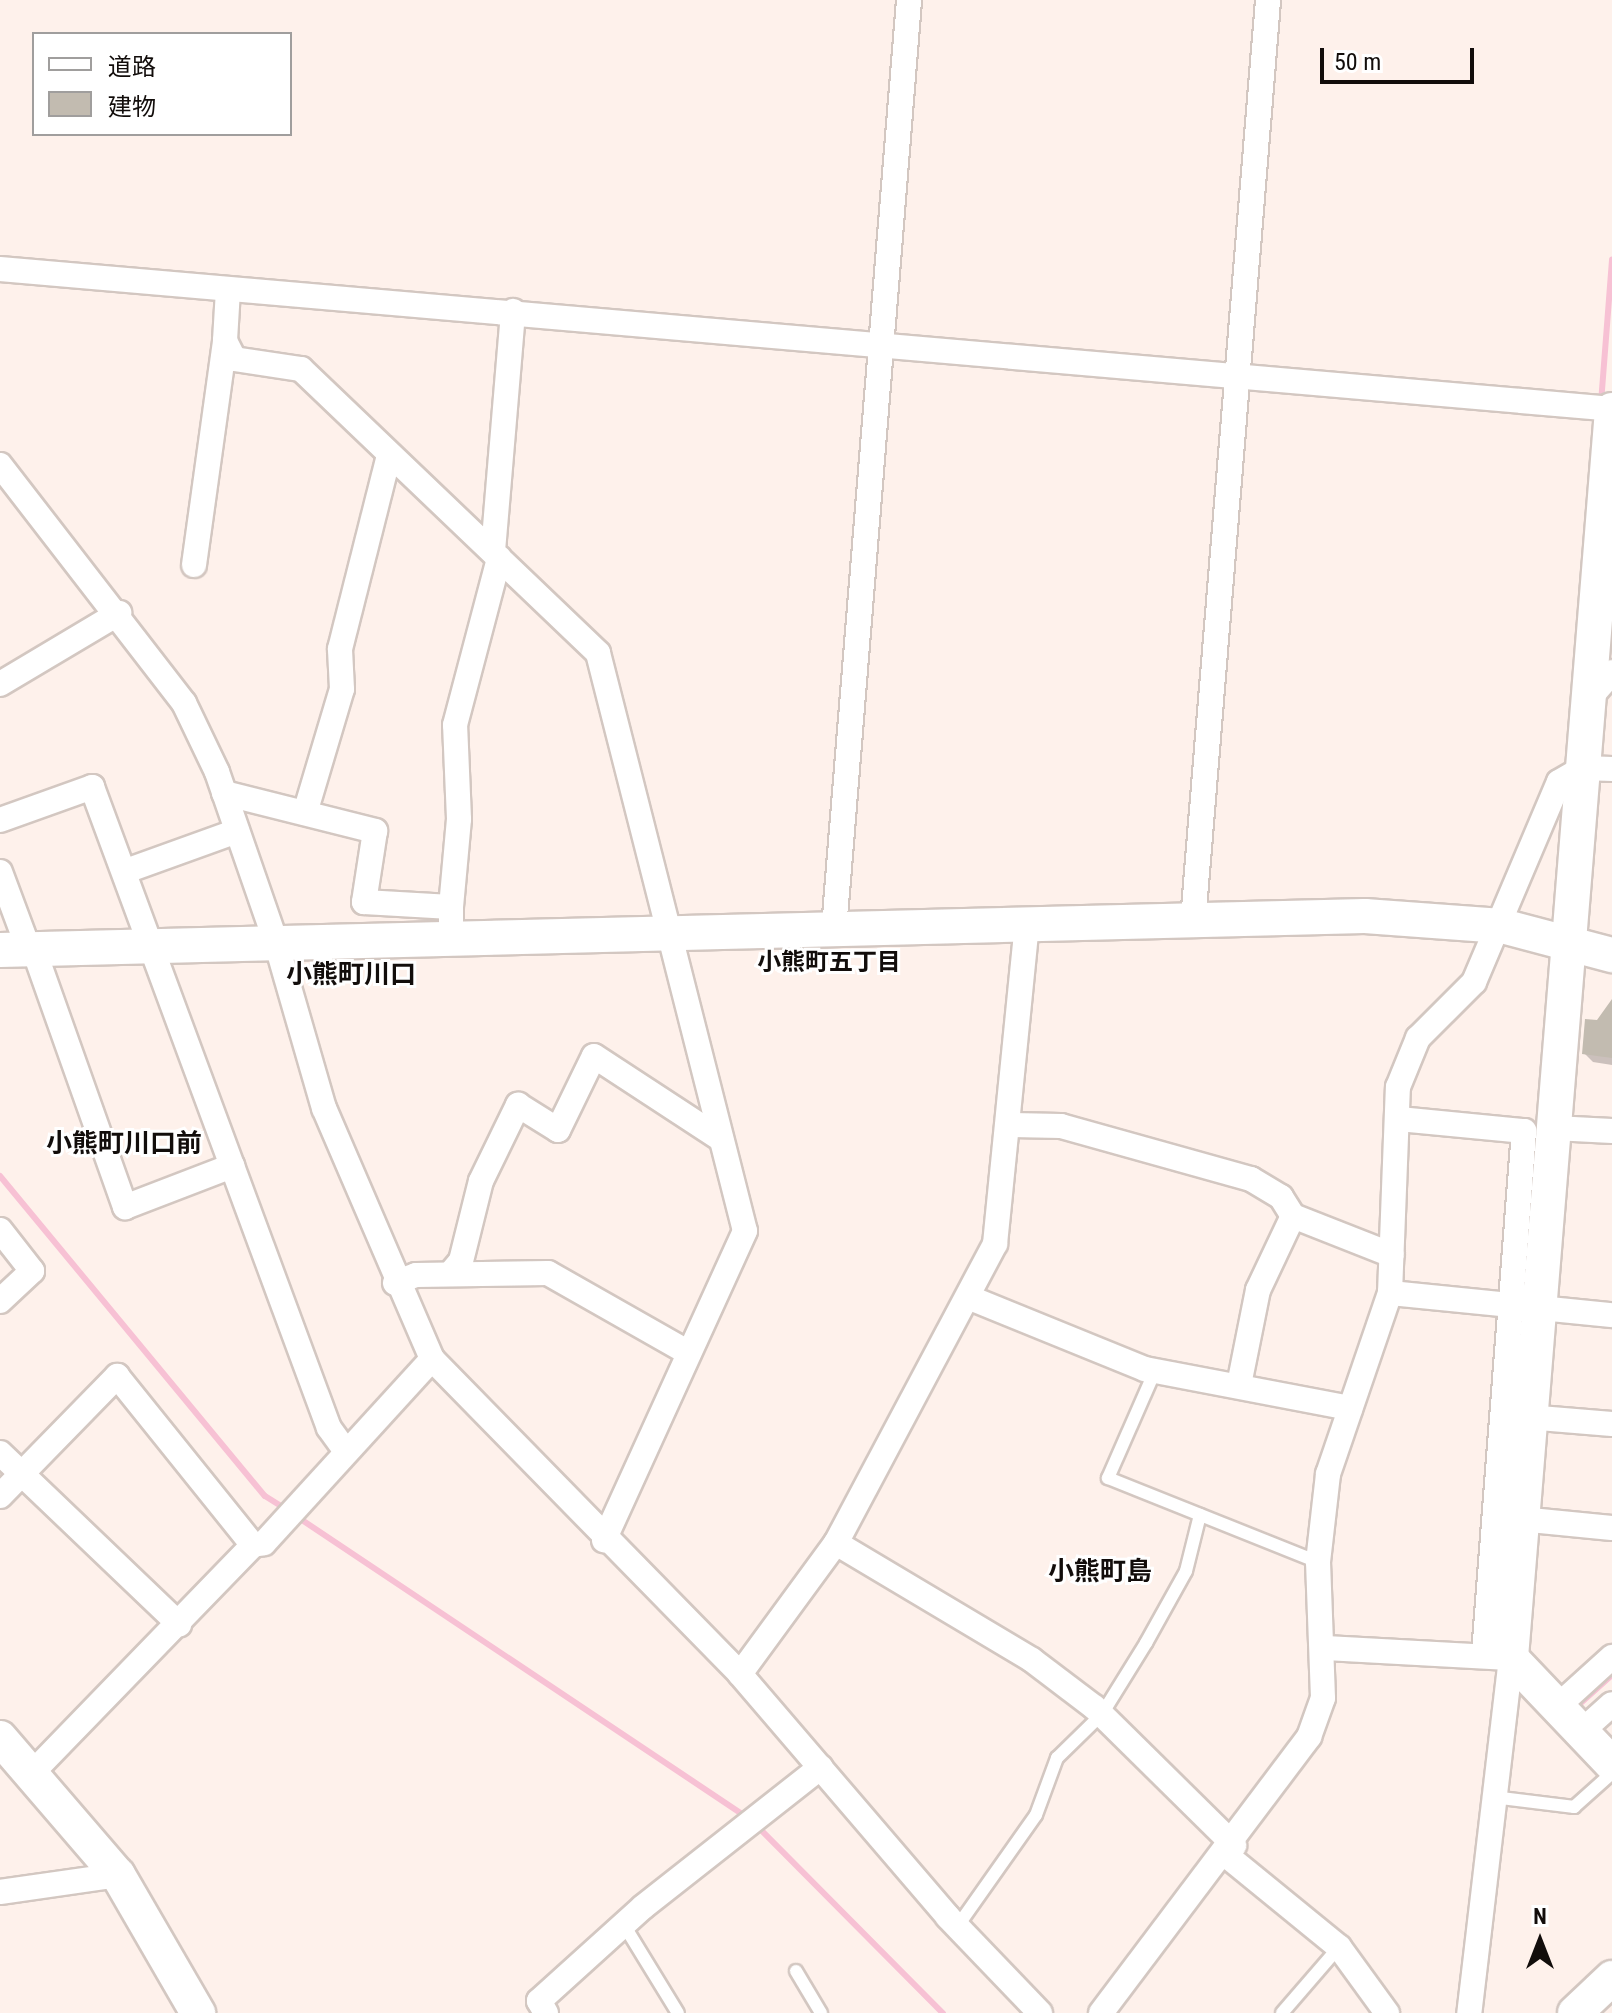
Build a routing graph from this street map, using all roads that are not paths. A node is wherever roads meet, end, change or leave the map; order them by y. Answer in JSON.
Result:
{"nodes":[{"id":1,"x":909,"y":0,"type":"edge"},
{"id":2,"x":1268,"y":0,"type":"edge"},
{"id":3,"x":0,"y":269,"type":"edge"},
{"id":4,"x":228,"y":290,"type":"junction"},
{"id":5,"x":513,"y":311,"type":"junction"},
{"id":6,"x":225,"y":341,"type":"junction"},
{"id":7,"x":878,"y":345,"type":"junction"},
{"id":8,"x":1236,"y":373,"type":"junction"},
{"id":9,"x":1612,"y":410,"type":"edge"},
{"id":10,"x":389,"y":455,"type":"junction"},
{"id":11,"x":0,"y":465,"type":"edge"},
{"id":12,"x":496,"y":555,"type":"junction"},
{"id":13,"x":194,"y":565,"type":"dead end"},
{"id":14,"x":119,"y":613,"type":"junction"},
{"id":15,"x":1612,"y":672,"type":"edge"},
{"id":16,"x":0,"y":684,"type":"edge"},
{"id":17,"x":1588,"y":700,"type":"junction"},
{"id":18,"x":1598,"y":769,"type":"edge"},
{"id":19,"x":224,"y":793,"type":"junction"},
{"id":20,"x":305,"y":813,"type":"junction"},
{"id":21,"x":0,"y":820,"type":"edge"},
{"id":22,"x":237,"y":831,"type":"junction"},
{"id":23,"x":126,"y":871,"type":"junction"},
{"id":24,"x":0,"y":872,"type":"edge"},
{"id":25,"x":1193,"y":921,"type":"junction"},
{"id":26,"x":451,"y":923,"type":"junction"},
{"id":27,"x":1027,"y":925,"type":"junction"},
{"id":28,"x":1502,"y":926,"type":"junction"},
{"id":29,"x":834,"y":929,"type":"junction"},
{"id":30,"x":669,"y":934,"type":"junction"},
{"id":31,"x":1571,"y":941,"type":"junction"},
{"id":32,"x":276,"y":942,"type":"junction"},
{"id":33,"x":152,"y":947,"type":"junction"},
{"id":34,"x":21,"y":950,"type":"edge"},
{"id":35,"x":1612,"y":955,"type":"edge"},
{"id":36,"x":1399,"y":1119,"type":"junction"},
{"id":37,"x":1012,"y":1125,"type":"junction"},
{"id":38,"x":1612,"y":1131,"type":"edge"},
{"id":39,"x":1542,"y":1132,"type":"junction"},
{"id":40,"x":721,"y":1139,"type":"junction"},
{"id":41,"x":232,"y":1166,"type":"junction"},
{"id":42,"x":1293,"y":1216,"type":"junction"},
{"id":43,"x":0,"y":1230,"type":"edge"},
{"id":44,"x":1392,"y":1255,"type":"junction"},
{"id":45,"x":450,"y":1274,"type":"junction"},
{"id":46,"x":395,"y":1283,"type":"junction"},
{"id":47,"x":1390,"y":1293,"type":"junction"},
{"id":48,"x":970,"y":1298,"type":"junction"},
{"id":49,"x":0,"y":1301,"type":"edge"},
{"id":50,"x":1523,"y":1308,"type":"junction"},
{"id":51,"x":1612,"y":1315,"type":"edge"},
{"id":52,"x":689,"y":1353,"type":"junction"},
{"id":53,"x":432,"y":1359,"type":"junction"},
{"id":54,"x":1155,"y":1371,"type":"junction"},
{"id":55,"x":1239,"y":1385,"type":"junction"},
{"id":56,"x":1350,"y":1408,"type":"junction"},
{"id":57,"x":1527,"y":1417,"type":"junction"},
{"id":58,"x":1612,"y":1424,"type":"edge"},
{"id":59,"x":344,"y":1449,"type":"junction"},
{"id":60,"x":0,"y":1453,"type":"edge"},
{"id":61,"x":21,"y":1474,"type":"junction"},
{"id":62,"x":1509,"y":1476,"type":"junction"},
{"id":63,"x":0,"y":1496,"type":"edge"},
{"id":64,"x":1200,"y":1515,"type":"junction"},
{"id":65,"x":1520,"y":1519,"type":"junction"},
{"id":66,"x":1612,"y":1528,"type":"edge"},
{"id":67,"x":262,"y":1540,"type":"junction"},
{"id":68,"x":604,"y":1540,"type":"junction"},
{"id":69,"x":836,"y":1543,"type":"junction"},
{"id":70,"x":1318,"y":1562,"type":"junction"},
{"id":71,"x":179,"y":1624,"type":"junction"},
{"id":72,"x":1324,"y":1648,"type":"junction"},
{"id":73,"x":1498,"y":1656,"type":"junction"},
{"id":74,"x":1612,"y":1657,"type":"edge"},
{"id":75,"x":740,"y":1674,"type":"junction"},
{"id":76,"x":1612,"y":1704,"type":"edge"},
{"id":77,"x":1559,"y":1705,"type":"junction"},
{"id":78,"x":1102,"y":1714,"type":"junction"},
{"id":79,"x":1582,"y":1731,"type":"junction"},
{"id":80,"x":0,"y":1738,"type":"edge"},
{"id":81,"x":1612,"y":1764,"type":"edge"},
{"id":82,"x":821,"y":1767,"type":"junction"},
{"id":83,"x":33,"y":1772,"type":"junction"},
{"id":84,"x":1612,"y":1773,"type":"edge"},
{"id":85,"x":1493,"y":1797,"type":"junction"},
{"id":86,"x":1230,"y":1850,"type":"junction"},
{"id":87,"x":118,"y":1875,"type":"junction"},
{"id":88,"x":0,"y":1892,"type":"edge"},
{"id":89,"x":624,"y":1925,"type":"junction"},
{"id":90,"x":957,"y":1927,"type":"junction"},
{"id":91,"x":1339,"y":1947,"type":"junction"},
{"id":92,"x":796,"y":1971,"type":"dead end"},
{"id":93,"x":1612,"y":1978,"type":"edge"},
{"id":94,"x":198,"y":2013,"type":"edge"},
{"id":95,"x":546,"y":2013,"type":"edge"},
{"id":96,"x":678,"y":2013,"type":"edge"},
{"id":97,"x":821,"y":2013,"type":"edge"},
{"id":98,"x":1040,"y":2013,"type":"edge"},
{"id":99,"x":1101,"y":2013,"type":"edge"},
{"id":100,"x":1282,"y":2013,"type":"edge"},
{"id":101,"x":1387,"y":2013,"type":"edge"},
{"id":102,"x":1469,"y":2013,"type":"edge"},
{"id":103,"x":1575,"y":2013,"type":"edge"}],
"edges":[{"from":1,"to":7,"type":"street"},
{"from":2,"to":8,"type":"street"},
{"from":3,"to":4,"type":"street"},
{"from":4,"to":5,"type":"street"},
{"from":4,"to":6,"type":"street"},
{"from":5,"to":7,"type":"street"},
{"from":5,"to":12,"type":"street"},
{"from":6,"to":10,"type":"street"},
{"from":6,"to":13,"type":"street"},
{"from":7,"to":8,"type":"street"},
{"from":7,"to":29,"type":"street"},
{"from":8,"to":9,"type":"street"},
{"from":8,"to":25,"type":"street"},
{"from":9,"to":17,"type":"street"},
{"from":10,"to":12,"type":"street"},
{"from":10,"to":20,"type":"street"},
{"from":11,"to":14,"type":"street"},
{"from":12,"to":26,"type":"street"},
{"from":12,"to":30,"type":"street"},
{"from":14,"to":16,"type":"street"},
{"from":14,"to":19,"type":"street"},
{"from":15,"to":17,"type":"street"},
{"from":17,"to":18,"type":"street"},
{"from":18,"to":28,"type":"street"},
{"from":18,"to":31,"type":"street"},
{"from":19,"to":20,"type":"street"},
{"from":19,"to":22,"type":"street"},
{"from":20,"to":26,"type":"street"},
{"from":21,"to":23,"type":"street"},
{"from":22,"to":23,"type":"street"},
{"from":22,"to":32,"type":"street"},
{"from":23,"to":33,"type":"street"},
{"from":24,"to":34,"type":"street"},
{"from":25,"to":27,"type":"street"},
{"from":25,"to":28,"type":"street"},
{"from":26,"to":30,"type":"street"},
{"from":26,"to":32,"type":"street"},
{"from":27,"to":29,"type":"street"},
{"from":27,"to":37,"type":"street"},
{"from":28,"to":31,"type":"street"},
{"from":28,"to":36,"type":"street"},
{"from":29,"to":30,"type":"street"},
{"from":30,"to":40,"type":"street"},
{"from":31,"to":35,"type":"street"},
{"from":31,"to":39,"type":"street"},
{"from":32,"to":33,"type":"street"},
{"from":32,"to":46,"type":"street"},
{"from":33,"to":34,"type":"street"},
{"from":33,"to":41,"type":"street"},
{"from":34,"to":41,"type":"street"},
{"from":36,"to":39,"type":"street"},
{"from":36,"to":44,"type":"street"},
{"from":37,"to":42,"type":"street"},
{"from":37,"to":48,"type":"street"},
{"from":38,"to":39,"type":"street"},
{"from":39,"to":50,"type":"street"},
{"from":40,"to":45,"type":"street"},
{"from":40,"to":52,"type":"street"},
{"from":41,"to":59,"type":"street"},
{"from":42,"to":44,"type":"street"},
{"from":42,"to":55,"type":"street"},
{"from":43,"to":49,"type":"street"},
{"from":44,"to":47,"type":"street"},
{"from":45,"to":46,"type":"street"},
{"from":45,"to":52,"type":"street"},
{"from":46,"to":53,"type":"street"},
{"from":47,"to":50,"type":"street"},
{"from":47,"to":56,"type":"street"},
{"from":48,"to":54,"type":"street"},
{"from":48,"to":69,"type":"street"},
{"from":50,"to":51,"type":"street"},
{"from":50,"to":57,"type":"street"},
{"from":50,"to":62,"type":"street"},
{"from":52,"to":68,"type":"street"},
{"from":53,"to":59,"type":"street"},
{"from":53,"to":68,"type":"street"},
{"from":54,"to":55,"type":"street"},
{"from":54,"to":64,"type":"lane"},
{"from":55,"to":56,"type":"street"},
{"from":56,"to":70,"type":"street"},
{"from":57,"to":58,"type":"street"},
{"from":57,"to":62,"type":"street"},
{"from":59,"to":67,"type":"street"},
{"from":60,"to":61,"type":"street"},
{"from":61,"to":63,"type":"street"},
{"from":61,"to":67,"type":"street"},
{"from":61,"to":71,"type":"street"},
{"from":62,"to":65,"type":"street"},
{"from":62,"to":73,"type":"street"},
{"from":64,"to":70,"type":"lane"},
{"from":64,"to":78,"type":"lane"},
{"from":65,"to":66,"type":"street"},
{"from":65,"to":73,"type":"street"},
{"from":67,"to":71,"type":"street"},
{"from":68,"to":75,"type":"street"},
{"from":69,"to":75,"type":"street"},
{"from":69,"to":78,"type":"street"},
{"from":70,"to":72,"type":"street"},
{"from":71,"to":83,"type":"street"},
{"from":72,"to":73,"type":"street"},
{"from":72,"to":86,"type":"street"},
{"from":73,"to":77,"type":"street"},
{"from":73,"to":85,"type":"street"},
{"from":74,"to":77,"type":"street"},
{"from":75,"to":82,"type":"street"},
{"from":76,"to":79,"type":"street"},
{"from":77,"to":79,"type":"street"},
{"from":78,"to":86,"type":"street"},
{"from":78,"to":90,"type":"lane"},
{"from":79,"to":81,"type":"street"},
{"from":80,"to":83,"type":"street"},
{"from":82,"to":89,"type":"street"},
{"from":82,"to":90,"type":"street"},
{"from":83,"to":87,"type":"street"},
{"from":84,"to":85,"type":"lane"},
{"from":85,"to":102,"type":"street"},
{"from":86,"to":91,"type":"street"},
{"from":86,"to":99,"type":"street"},
{"from":87,"to":88,"type":"street"},
{"from":87,"to":94,"type":"street"},
{"from":89,"to":95,"type":"street"},
{"from":89,"to":96,"type":"lane"},
{"from":90,"to":98,"type":"street"},
{"from":91,"to":100,"type":"lane"},
{"from":91,"to":101,"type":"street"},
{"from":92,"to":97,"type":"lane"},
{"from":93,"to":103,"type":"street"}]}
